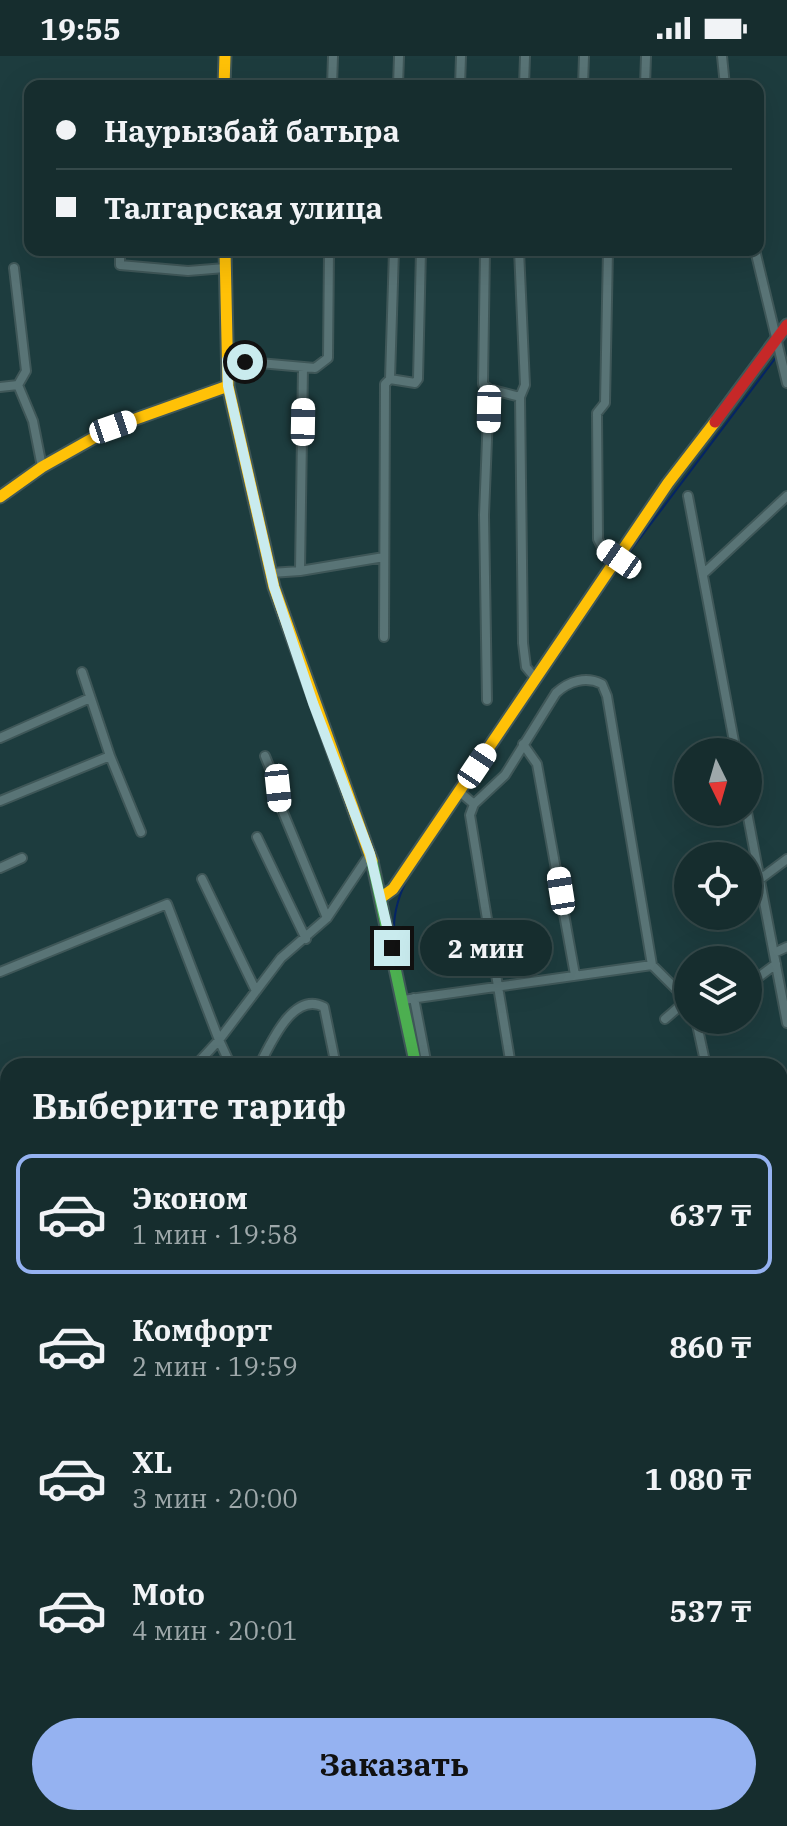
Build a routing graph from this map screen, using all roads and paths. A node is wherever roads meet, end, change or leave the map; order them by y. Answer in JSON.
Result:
{"nodes":[{"id":1,"x":225,"y":56,"type":"edge"},
{"id":2,"x":333,"y":56,"type":"edge"},
{"id":3,"x":399,"y":56,"type":"edge"},
{"id":4,"x":461,"y":56,"type":"edge"},
{"id":5,"x":525,"y":56,"type":"edge"},
{"id":6,"x":584,"y":56,"type":"edge"},
{"id":7,"x":646,"y":56,"type":"edge"},
{"id":8,"x":722,"y":56,"type":"edge"},
{"id":9,"x":224,"y":80,"type":"edge"},
{"id":10,"x":332,"y":80,"type":"edge"},
{"id":11,"x":398,"y":80,"type":"edge"},
{"id":12,"x":460,"y":80,"type":"edge"},
{"id":13,"x":524,"y":80,"type":"edge"},
{"id":14,"x":583,"y":80,"type":"edge"},
{"id":15,"x":645,"y":80,"type":"edge"},
{"id":16,"x":724,"y":80,"type":"edge"},
{"id":17,"x":120,"y":256,"type":"edge"},
{"id":18,"x":225,"y":256,"type":"edge"},
{"id":19,"x":329,"y":256,"type":"edge"},
{"id":20,"x":394,"y":256,"type":"edge"},
{"id":21,"x":421,"y":256,"type":"edge"},
{"id":22,"x":485,"y":256,"type":"edge"},
{"id":23,"x":519,"y":256,"type":"edge"},
{"id":24,"x":608,"y":256,"type":"edge"},
{"id":25,"x":756,"y":256,"type":"edge"},
{"id":26,"x":14,"y":268,"type":"dead end"},
{"id":27,"x":225,"y":268,"type":"junction"},
{"id":28,"x":787,"y":325,"type":"edge"},
{"id":29,"x":779,"y":347,"type":"junction"},
{"id":30,"x":227,"y":360,"type":"junction"},
{"id":31,"x":303,"y":367,"type":"junction"},
{"id":32,"x":390,"y":379,"type":"junction"},
{"id":33,"x":787,"y":383,"type":"edge"},
{"id":34,"x":18,"y":385,"type":"junction"},
{"id":35,"x":228,"y":386,"type":"junction"},
{"id":36,"x":0,"y":387,"type":"edge"},
{"id":37,"x":489,"y":389,"type":"junction"},
{"id":38,"x":520,"y":397,"type":"junction"},
{"id":39,"x":42,"y":467,"type":"junction"},
{"id":40,"x":688,"y":496,"type":"dead end"},
{"id":41,"x":787,"y":496,"type":"edge"},
{"id":42,"x":0,"y":497,"type":"edge"},
{"id":43,"x":384,"y":557,"type":"junction"},
{"id":44,"x":619,"y":559,"type":"junction"},
{"id":45,"x":300,"y":571,"type":"junction"},
{"id":46,"x":271,"y":573,"type":"junction"},
{"id":47,"x":703,"y":574,"type":"junction"},
{"id":48,"x":384,"y":637,"type":"dead end"},
{"id":49,"x":82,"y":672,"type":"dead end"},
{"id":50,"x":536,"y":679,"type":"junction"},
{"id":51,"x":90,"y":698,"type":"junction"},
{"id":52,"x":487,"y":700,"type":"dead end"},
{"id":53,"x":0,"y":738,"type":"edge"},
{"id":54,"x":733,"y":738,"type":"edge"},
{"id":55,"x":523,"y":744,"type":"junction"},
{"id":56,"x":110,"y":756,"type":"junction"},
{"id":57,"x":265,"y":756,"type":"dead end"},
{"id":58,"x":465,"y":797,"type":"junction"},
{"id":59,"x":0,"y":801,"type":"edge"},
{"id":60,"x":141,"y":832,"type":"dead end"},
{"id":61,"x":257,"y":837,"type":"dead end"},
{"id":62,"x":370,"y":854,"type":"junction"},
{"id":63,"x":22,"y":858,"type":"dead end"},
{"id":64,"x":787,"y":859,"type":"edge"},
{"id":65,"x":0,"y":868,"type":"edge"},
{"id":66,"x":762,"y":878,"type":"edge"},
{"id":67,"x":202,"y":879,"type":"dead end"},
{"id":68,"x":762,"y":895,"type":"edge"},
{"id":69,"x":382,"y":897,"type":"junction"},
{"id":70,"x":327,"y":918,"type":"junction"},
{"id":71,"x":306,"y":939,"type":"junction"},
{"id":72,"x":787,"y":947,"type":"edge"},
{"id":73,"x":774,"y":953,"type":"junction"},
{"id":74,"x":776,"y":964,"type":"junction"},
{"id":75,"x":652,"y":965,"type":"junction"},
{"id":76,"x":0,"y":972,"type":"edge"},
{"id":77,"x":762,"y":974,"type":"edge"},
{"id":78,"x":575,"y":975,"type":"junction"},
{"id":79,"x":498,"y":985,"type":"junction"},
{"id":80,"x":674,"y":986,"type":"edge"},
{"id":81,"x":256,"y":991,"type":"junction"},
{"id":82,"x":408,"y":999,"type":"junction"},
{"id":83,"x":674,"y":1012,"type":"edge"},
{"id":84,"x":665,"y":1019,"type":"dead end"},
{"id":85,"x":787,"y":1023,"type":"edge"},
{"id":86,"x":699,"y":1034,"type":"edge"},
{"id":87,"x":219,"y":1040,"type":"junction"},
{"id":88,"x":202,"y":1058,"type":"edge"},
{"id":89,"x":227,"y":1058,"type":"edge"},
{"id":90,"x":264,"y":1058,"type":"edge"},
{"id":91,"x":334,"y":1058,"type":"edge"},
{"id":92,"x":415,"y":1058,"type":"edge"},
{"id":93,"x":425,"y":1058,"type":"edge"},
{"id":94,"x":510,"y":1058,"type":"edge"},
{"id":95,"x":704,"y":1058,"type":"edge"}],
"edges":[{"from":1,"to":9,"type":"street"},
{"from":2,"to":10,"type":"street"},
{"from":3,"to":11,"type":"street"},
{"from":4,"to":12,"type":"street"},
{"from":5,"to":13,"type":"street"},
{"from":6,"to":14,"type":"street"},
{"from":7,"to":15,"type":"street"},
{"from":8,"to":16,"type":"street"},
{"from":17,"to":27,"type":"street"},
{"from":18,"to":27,"type":"street"},
{"from":19,"to":31,"type":"street"},
{"from":20,"to":32,"type":"street"},
{"from":21,"to":32,"type":"street"},
{"from":22,"to":37,"type":"street"},
{"from":23,"to":38,"type":"street"},
{"from":24,"to":44,"type":"street"},
{"from":25,"to":29,"type":"street"},
{"from":26,"to":34,"type":"street"},
{"from":27,"to":30,"type":"street"},
{"from":28,"to":29,"type":"street"},
{"from":29,"to":33,"type":"street"},
{"from":29,"to":44,"type":"street"},
{"from":30,"to":31,"type":"street"},
{"from":30,"to":35,"type":"street"},
{"from":31,"to":45,"type":"street"},
{"from":32,"to":43,"type":"street"},
{"from":34,"to":36,"type":"street"},
{"from":34,"to":39,"type":"street"},
{"from":35,"to":39,"type":"street"},
{"from":35,"to":46,"type":"street"},
{"from":37,"to":38,"type":"street"},
{"from":37,"to":52,"type":"street"},
{"from":38,"to":50,"type":"street"},
{"from":39,"to":42,"type":"street"},
{"from":40,"to":47,"type":"street"},
{"from":41,"to":47,"type":"street"},
{"from":43,"to":45,"type":"street"},
{"from":43,"to":48,"type":"street"},
{"from":44,"to":50,"type":"street"},
{"from":45,"to":46,"type":"street"},
{"from":46,"to":62,"type":"street"},
{"from":47,"to":54,"type":"street"},
{"from":49,"to":51,"type":"street"},
{"from":50,"to":58,"type":"street"},
{"from":51,"to":53,"type":"street"},
{"from":51,"to":56,"type":"street"},
{"from":55,"to":58,"type":"street"},
{"from":55,"to":75,"type":"street"},
{"from":55,"to":78,"type":"street"},
{"from":56,"to":59,"type":"street"},
{"from":56,"to":60,"type":"street"},
{"from":57,"to":70,"type":"street"},
{"from":58,"to":69,"type":"street"},
{"from":58,"to":79,"type":"street"},
{"from":61,"to":71,"type":"street"},
{"from":62,"to":69,"type":"street"},
{"from":62,"to":70,"type":"street"},
{"from":63,"to":65,"type":"street"},
{"from":64,"to":66,"type":"street"},
{"from":67,"to":81,"type":"street"},
{"from":68,"to":73,"type":"street"},
{"from":69,"to":82,"type":"street"},
{"from":70,"to":71,"type":"street"},
{"from":71,"to":81,"type":"street"},
{"from":72,"to":73,"type":"street"},
{"from":73,"to":74,"type":"street"},
{"from":74,"to":77,"type":"street"},
{"from":74,"to":85,"type":"street"},
{"from":75,"to":78,"type":"street"},
{"from":75,"to":80,"type":"street"},
{"from":76,"to":87,"type":"street"},
{"from":78,"to":79,"type":"street"},
{"from":79,"to":82,"type":"street"},
{"from":79,"to":94,"type":"street"},
{"from":81,"to":87,"type":"street"},
{"from":82,"to":92,"type":"street"},
{"from":82,"to":93,"type":"street"},
{"from":83,"to":84,"type":"street"},
{"from":86,"to":95,"type":"street"},
{"from":87,"to":88,"type":"street"},
{"from":87,"to":89,"type":"street"},
{"from":90,"to":91,"type":"street"}]}
